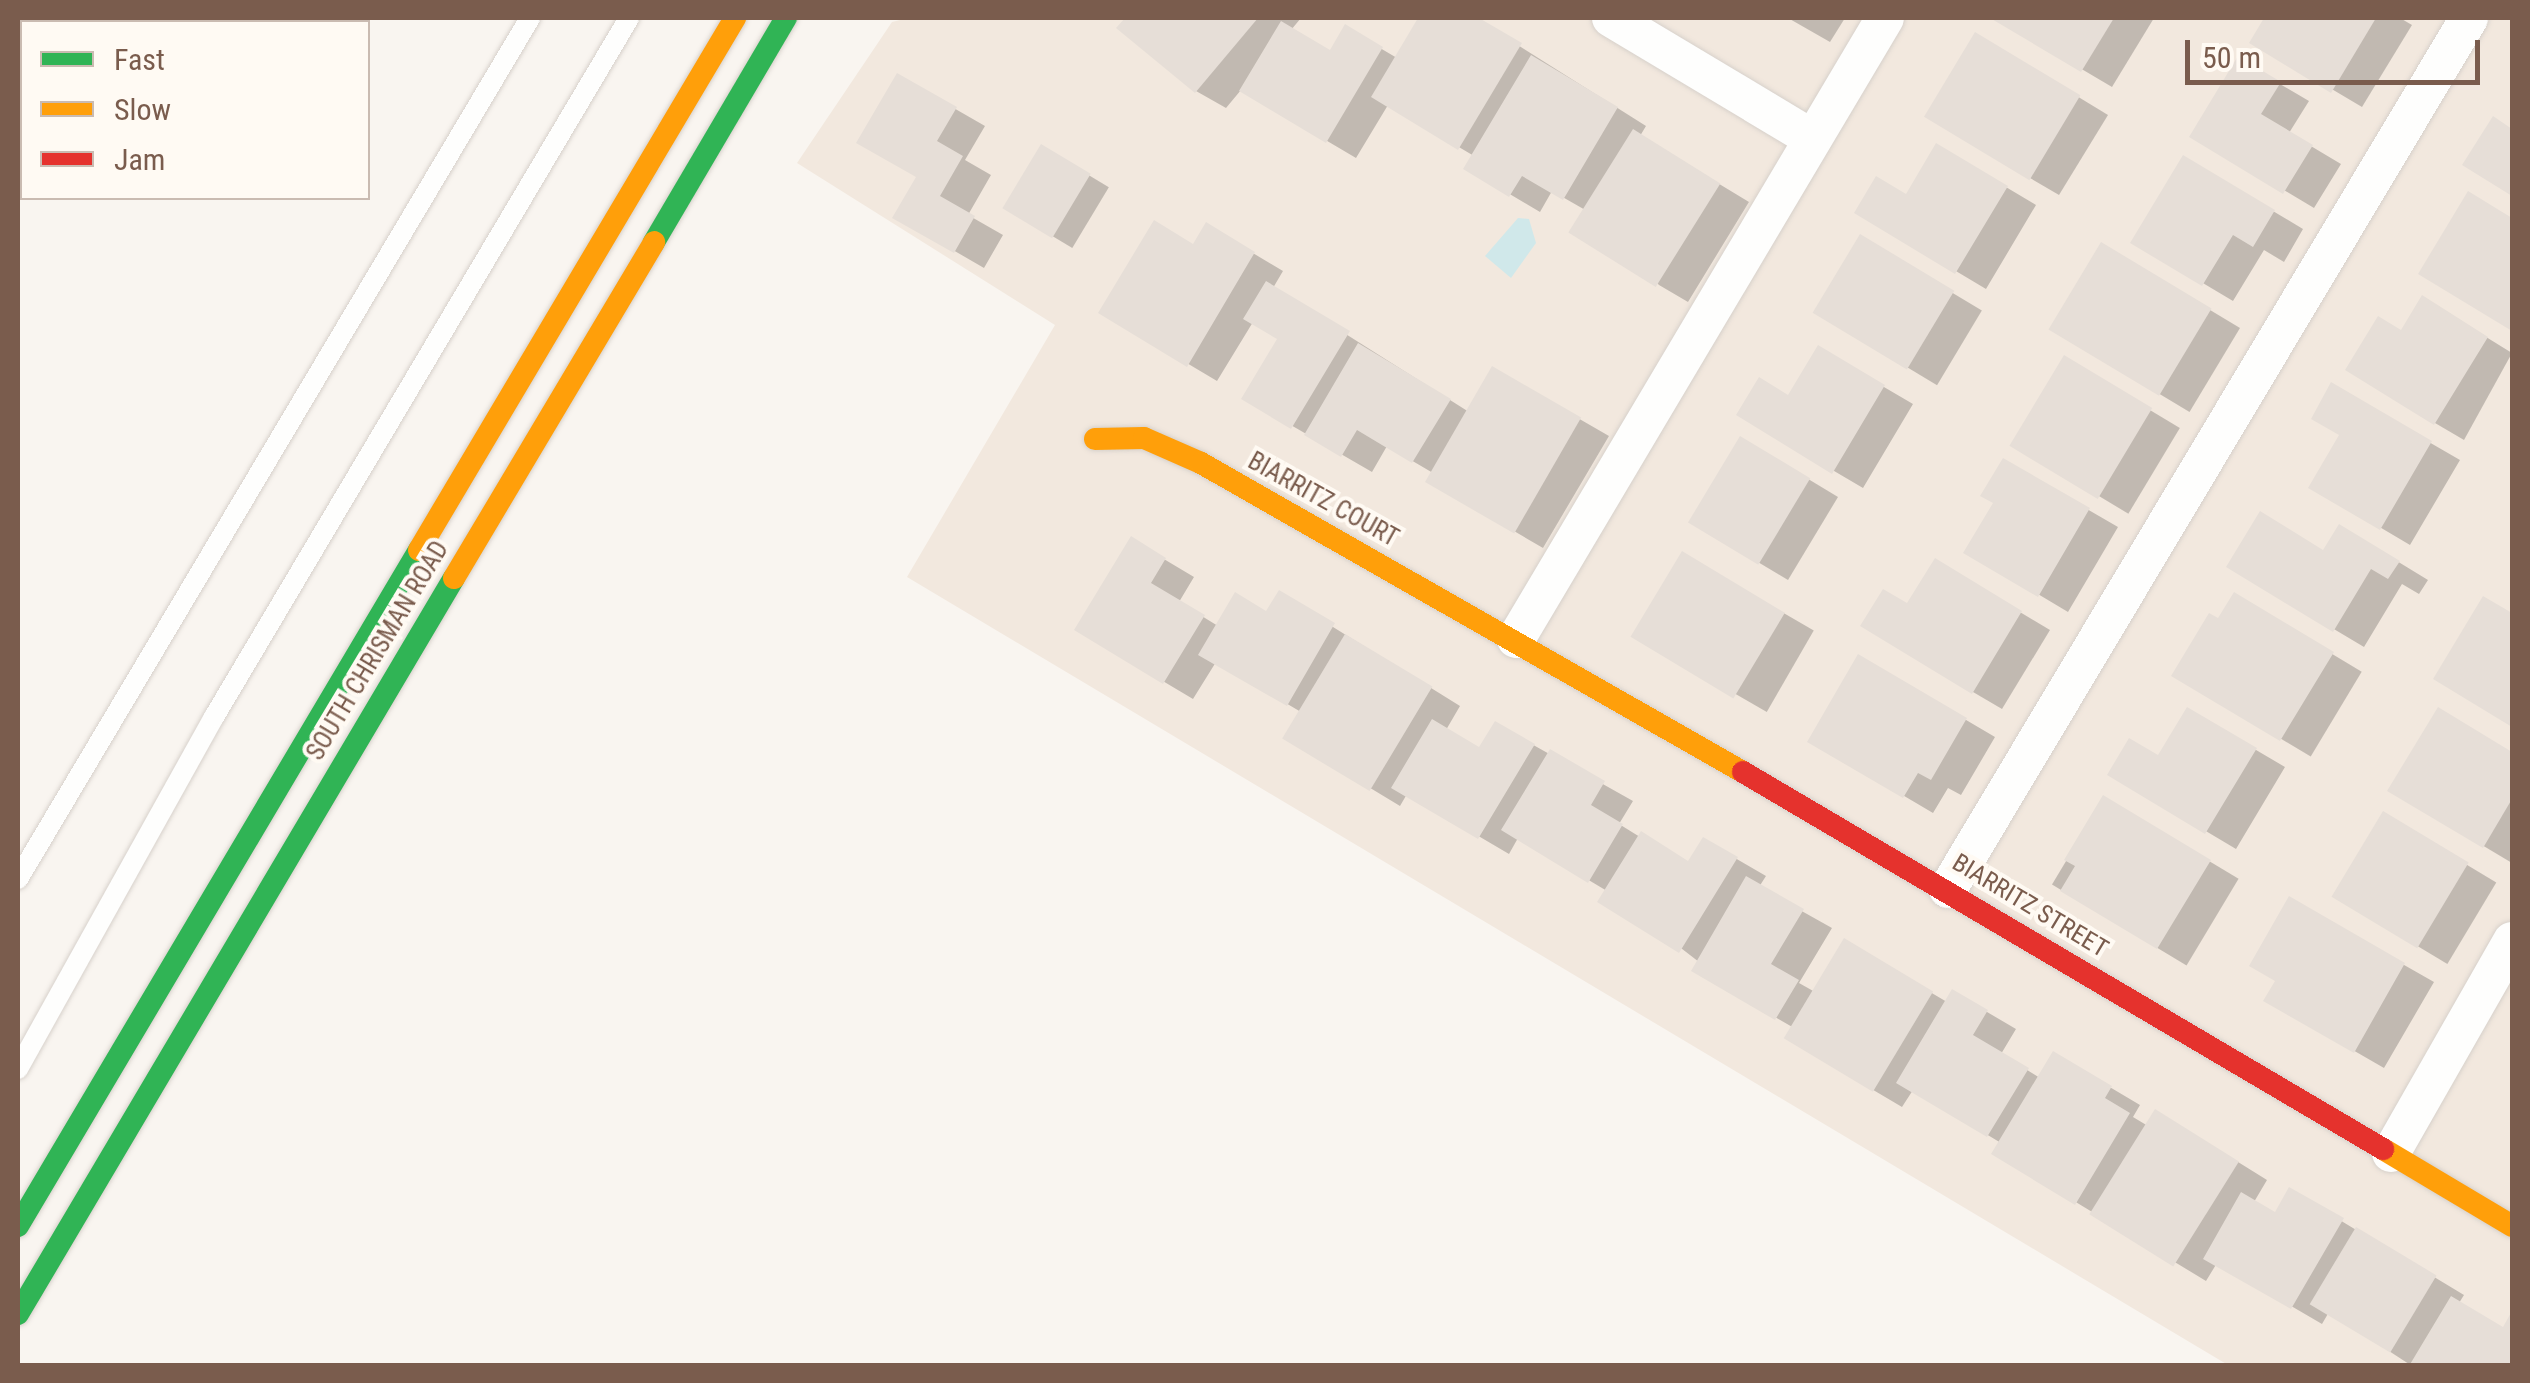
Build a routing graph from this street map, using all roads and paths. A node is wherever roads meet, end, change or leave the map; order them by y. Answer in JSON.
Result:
{"nodes":[{"id":1,"x":530,"y":18,"type":"edge"},
{"id":2,"x":629,"y":18,"type":"edge"},
{"id":3,"x":735,"y":18,"type":"edge"},
{"id":4,"x":786,"y":18,"type":"edge"},
{"id":5,"x":1611,"y":18,"type":"edge"},
{"id":6,"x":1885,"y":18,"type":"edge"},
{"id":7,"x":2469,"y":18,"type":"edge"},
{"id":8,"x":1813,"y":139,"type":"junction"},
{"id":9,"x":1095,"y":439,"type":"dead end"},
{"id":10,"x":1516,"y":639,"type":"junction"},
{"id":11,"x":18,"y":880,"type":"edge"},
{"id":12,"x":1948,"y":890,"type":"junction"},
{"id":13,"x":2512,"y":942,"type":"edge"},
{"id":14,"x":18,"y":1069,"type":"edge"},
{"id":15,"x":2391,"y":1153,"type":"junction"},
{"id":16,"x":18,"y":1226,"type":"edge"},
{"id":17,"x":2512,"y":1226,"type":"edge"},
{"id":18,"x":18,"y":1314,"type":"edge"}],
"edges":[{"from":1,"to":11,"type":"lane"},
{"from":2,"to":14,"type":"lane"},
{"from":3,"to":16,"type":"street","name":"SOUTH CHRISMAN ROAD"},
{"from":4,"to":18,"type":"street","name":"SOUTH CHRISMAN ROAD"},
{"from":5,"to":8,"type":"street"},
{"from":6,"to":8,"type":"street"},
{"from":7,"to":12,"type":"street"},
{"from":8,"to":10,"type":"street"},
{"from":9,"to":10,"type":"street","name":"BIARRITZ COURT"},
{"from":10,"to":12,"type":"street","name":"BIARRITZ STREET"},
{"from":12,"to":15,"type":"street","name":"BIARRITZ STREET"},
{"from":13,"to":15,"type":"street"},
{"from":15,"to":17,"type":"street","name":"BIARRITZ STREET"}]}
